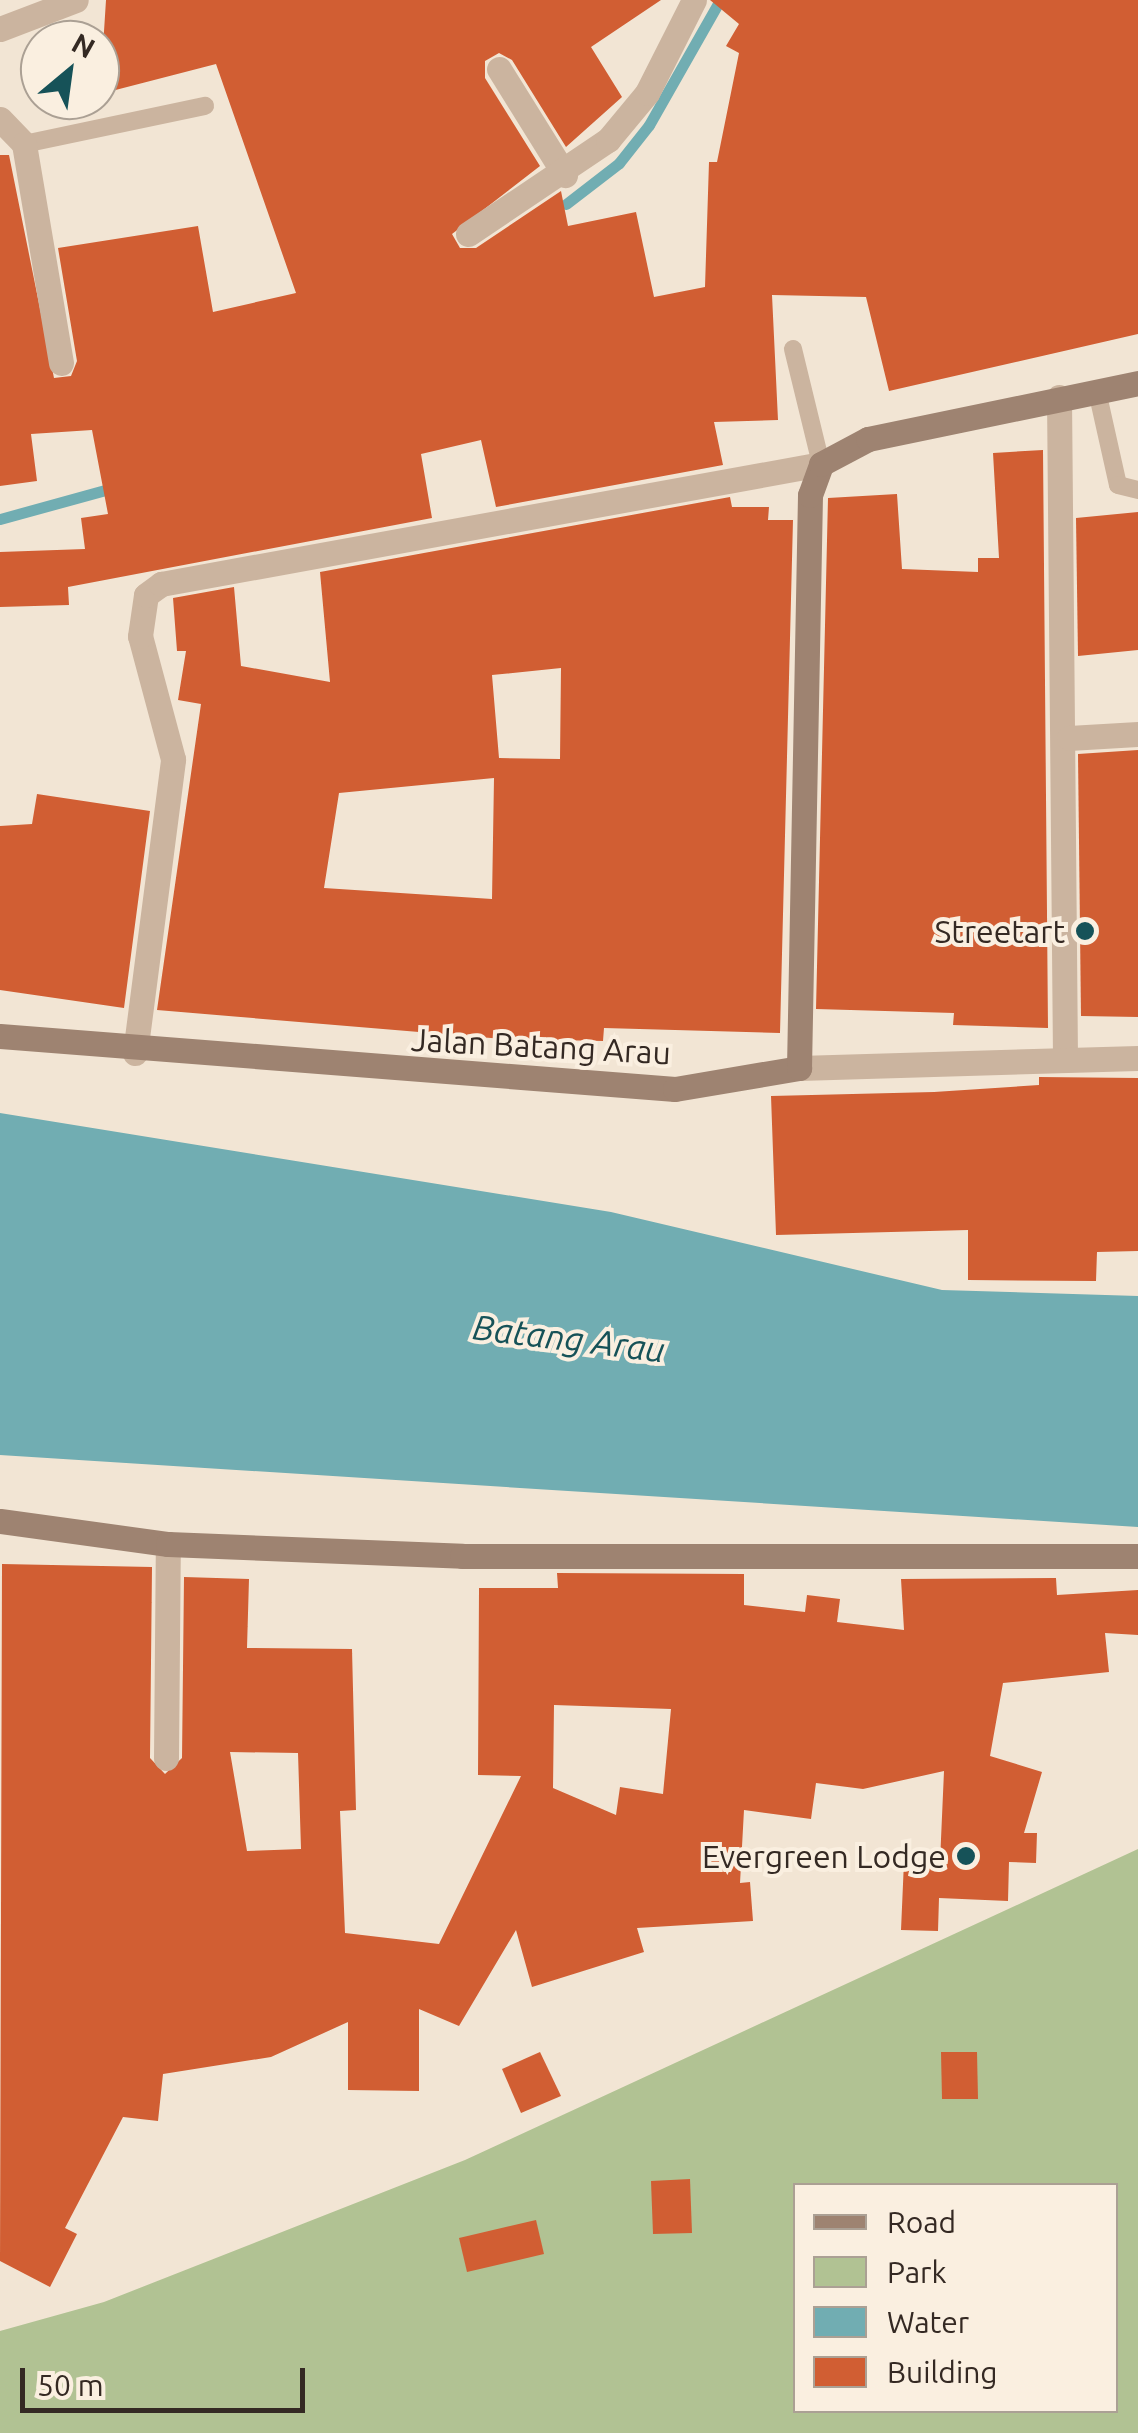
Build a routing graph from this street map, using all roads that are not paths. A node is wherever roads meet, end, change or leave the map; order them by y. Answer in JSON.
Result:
{"nodes":[{"id":1,"x":76,"y":0,"type":"edge"},
{"id":2,"x":694,"y":0,"type":"edge"},
{"id":3,"x":0,"y":29,"type":"edge"},
{"id":4,"x":499,"y":69,"type":"dead end"},
{"id":5,"x":206,"y":106,"type":"dead end"},
{"id":6,"x":0,"y":119,"type":"edge"},
{"id":7,"x":24,"y":144,"type":"junction"},
{"id":8,"x":566,"y":175,"type":"junction"},
{"id":9,"x":468,"y":234,"type":"dead end"},
{"id":10,"x":793,"y":348,"type":"dead end"},
{"id":11,"x":61,"y":363,"type":"dead end"},
{"id":12,"x":1138,"y":383,"type":"edge"},
{"id":13,"x":1097,"y":391,"type":"junction"},
{"id":14,"x":1059,"y":397,"type":"junction"},
{"id":15,"x":821,"y":464,"type":"junction"},
{"id":16,"x":1138,"y":490,"type":"edge"},
{"id":17,"x":1138,"y":734,"type":"edge"},
{"id":18,"x":1068,"y":738,"type":"junction"},
{"id":19,"x":0,"y":1036,"type":"edge"},
{"id":20,"x":135,"y":1054,"type":"junction"},
{"id":21,"x":1138,"y":1058,"type":"edge"},
{"id":22,"x":1065,"y":1060,"type":"junction"},
{"id":23,"x":799,"y":1068,"type":"junction"},
{"id":24,"x":0,"y":1521,"type":"edge"},
{"id":25,"x":168,"y":1544,"type":"junction"},
{"id":26,"x":1138,"y":1556,"type":"edge"},
{"id":27,"x":166,"y":1758,"type":"dead end"}],
"edges":[{"from":1,"to":3,"type":"street"},
{"from":2,"to":8,"type":"street"},
{"from":4,"to":8,"type":"street"},
{"from":5,"to":7,"type":"lane"},
{"from":6,"to":7,"type":"street"},
{"from":7,"to":11,"type":"street"},
{"from":8,"to":9,"type":"street"},
{"from":10,"to":15,"type":"lane"},
{"from":12,"to":13,"type":"main road"},
{"from":13,"to":14,"type":"main road"},
{"from":13,"to":16,"type":"lane"},
{"from":14,"to":15,"type":"main road"},
{"from":14,"to":18,"type":"street"},
{"from":15,"to":20,"type":"street"},
{"from":15,"to":23,"type":"main road"},
{"from":17,"to":18,"type":"street"},
{"from":18,"to":22,"type":"street"},
{"from":19,"to":20,"type":"main road","name":"Jalan Batang Arau"},
{"from":20,"to":23,"type":"main road","name":"Jalan Batang Arau"},
{"from":21,"to":22,"type":"street","name":"Jalan Batang Arau"},
{"from":22,"to":23,"type":"street","name":"Jalan Batang Arau"},
{"from":24,"to":25,"type":"main road"},
{"from":25,"to":26,"type":"main road"},
{"from":25,"to":27,"type":"street"}]}
